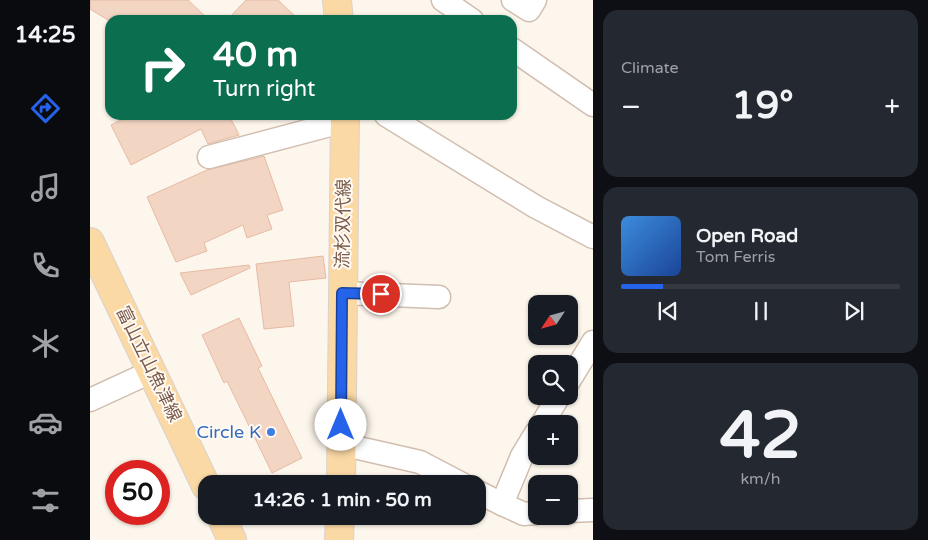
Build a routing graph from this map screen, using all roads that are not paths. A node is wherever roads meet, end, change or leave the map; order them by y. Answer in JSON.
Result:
{"nodes":[{"id":1,"x":337,"y":0,"type":"edge"},
{"id":2,"x":443,"y":0,"type":"edge"},
{"id":3,"x":513,"y":0,"type":"edge"},
{"id":4,"x":535,"y":0,"type":"edge"},
{"id":5,"x":338,"y":15,"type":"edge"},
{"id":6,"x":465,"y":15,"type":"edge"},
{"id":7,"x":517,"y":52,"type":"edge"},
{"id":8,"x":593,"y":105,"type":"edge"},
{"id":9,"x":338,"y":120,"type":"edge"},
{"id":10,"x":345,"y":120,"type":"edge"},
{"id":11,"x":394,"y":120,"type":"edge"},
{"id":12,"x":209,"y":158,"type":"dead end"},
{"id":13,"x":593,"y":237,"type":"edge"},
{"id":14,"x":90,"y":242,"type":"edge"},
{"id":15,"x":342,"y":293,"type":"junction"},
{"id":16,"x":439,"y":296,"type":"dead end"},
{"id":17,"x":593,"y":342,"type":"edge"},
{"id":18,"x":578,"y":366,"type":"edge"},
{"id":19,"x":153,"y":371,"type":"junction"},
{"id":20,"x":90,"y":400,"type":"edge"},
{"id":21,"x":341,"y":444,"type":"junction"},
{"id":22,"x":528,"y":446,"type":"edge"},
{"id":23,"x":201,"y":475,"type":"edge"},
{"id":24,"x":340,"y":475,"type":"edge"},
{"id":25,"x":445,"y":475,"type":"edge"},
{"id":26,"x":486,"y":496,"type":"edge"},
{"id":27,"x":502,"y":504,"type":"junction"},
{"id":28,"x":593,"y":510,"type":"edge"},
{"id":29,"x":578,"y":511,"type":"edge"},
{"id":30,"x":528,"y":514,"type":"edge"},
{"id":31,"x":224,"y":525,"type":"edge"},
{"id":32,"x":340,"y":525,"type":"edge"},
{"id":33,"x":232,"y":540,"type":"edge"},
{"id":34,"x":339,"y":540,"type":"edge"}],
"edges":[{"from":1,"to":5,"type":"main road"},
{"from":2,"to":6,"type":"street"},
{"from":3,"to":4,"type":"street"},
{"from":7,"to":8,"type":"street"},
{"from":9,"to":12,"type":"street"},
{"from":10,"to":15,"type":"main road","name":"流杉双代線"},
{"from":11,"to":13,"type":"street"},
{"from":14,"to":19,"type":"main road","name":"富山立山魚津線"},
{"from":15,"to":16,"type":"street"},
{"from":15,"to":21,"type":"main road","name":"流杉双代線"},
{"from":17,"to":18,"type":"street"},
{"from":19,"to":20,"type":"street"},
{"from":19,"to":23,"type":"main road","name":"富山立山魚津線"},
{"from":21,"to":24,"type":"main road","name":"流杉双代線"},
{"from":21,"to":25,"type":"street"},
{"from":22,"to":27,"type":"street"},
{"from":26,"to":27,"type":"street"},
{"from":27,"to":30,"type":"street"},
{"from":28,"to":29,"type":"street"},
{"from":31,"to":33,"type":"main road"},
{"from":32,"to":34,"type":"main road"}]}
